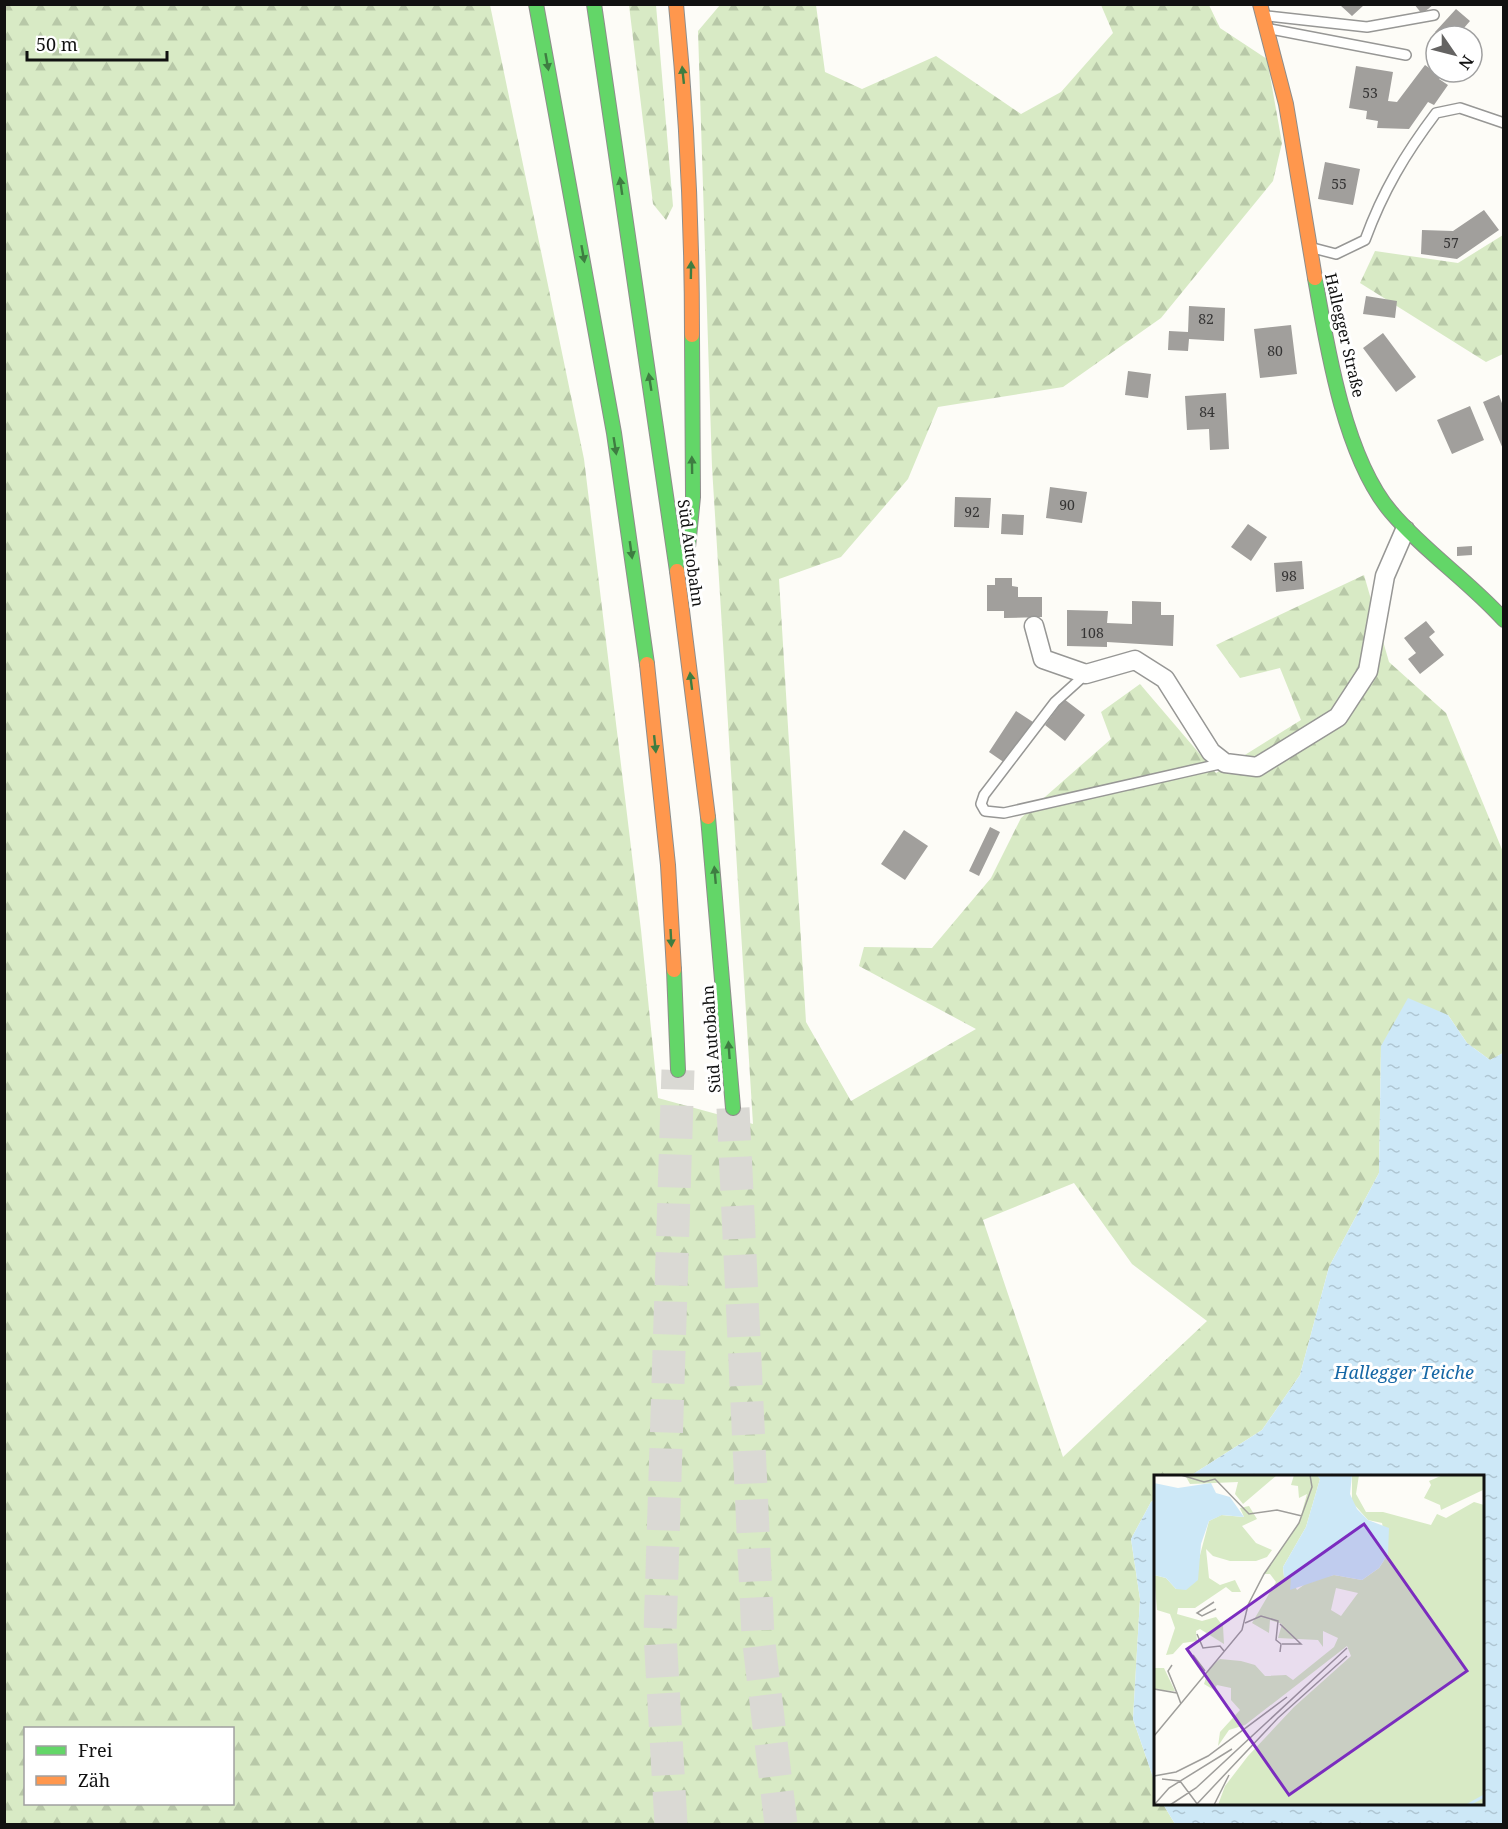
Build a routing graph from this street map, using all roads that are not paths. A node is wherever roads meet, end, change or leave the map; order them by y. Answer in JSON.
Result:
{"nodes":[{"id":1,"x":536,"y":4,"type":"edge"},
{"id":2,"x":594,"y":4,"type":"edge"},
{"id":3,"x":676,"y":4,"type":"edge"},
{"id":4,"x":1434,"y":15,"type":"dead end"},
{"id":5,"x":1264,"y":16,"type":"edge"},
{"id":6,"x":1406,"y":55,"type":"dead end"},
{"id":7,"x":1503,"y":123,"type":"edge"},
{"id":8,"x":1308,"y":247,"type":"junction"},
{"id":9,"x":1405,"y":530,"type":"junction"},
{"id":10,"x":682,"y":607,"type":"junction"},
{"id":11,"x":1503,"y":620,"type":"edge"},
{"id":12,"x":1034,"y":626,"type":"dead end"},
{"id":13,"x":1086,"y":674,"type":"junction"},
{"id":14,"x":1225,"y":763,"type":"junction"},
{"id":15,"x":678,"y":1070,"type":"tunnel mouth"},
{"id":16,"x":733,"y":1108,"type":"tunnel mouth"}],
"edges":[{"from":1,"to":15,"type":"main road","name":"Süd Autobahn","one_way":true},
{"from":10,"to":2,"type":"main road","name":"Süd Autobahn","one_way":true},
{"from":10,"to":3,"type":"main road","one_way":true},
{"from":4,"to":5,"type":"lane"},
{"from":5,"to":6,"type":"lane"},
{"from":5,"to":8,"type":"main road","name":"Hallegger Straße"},
{"from":7,"to":8,"type":"lane"},
{"from":8,"to":9,"type":"main road","name":"Hallegger Straße"},
{"from":9,"to":11,"type":"main road","name":"Hallegger Straße"},
{"from":9,"to":14,"type":"street"},
{"from":16,"to":10,"type":"main road","name":"Süd Autobahn","one_way":true},
{"from":12,"to":13,"type":"street"},
{"from":13,"to":14,"type":"street"},
{"from":13,"to":14,"type":"lane"}]}
